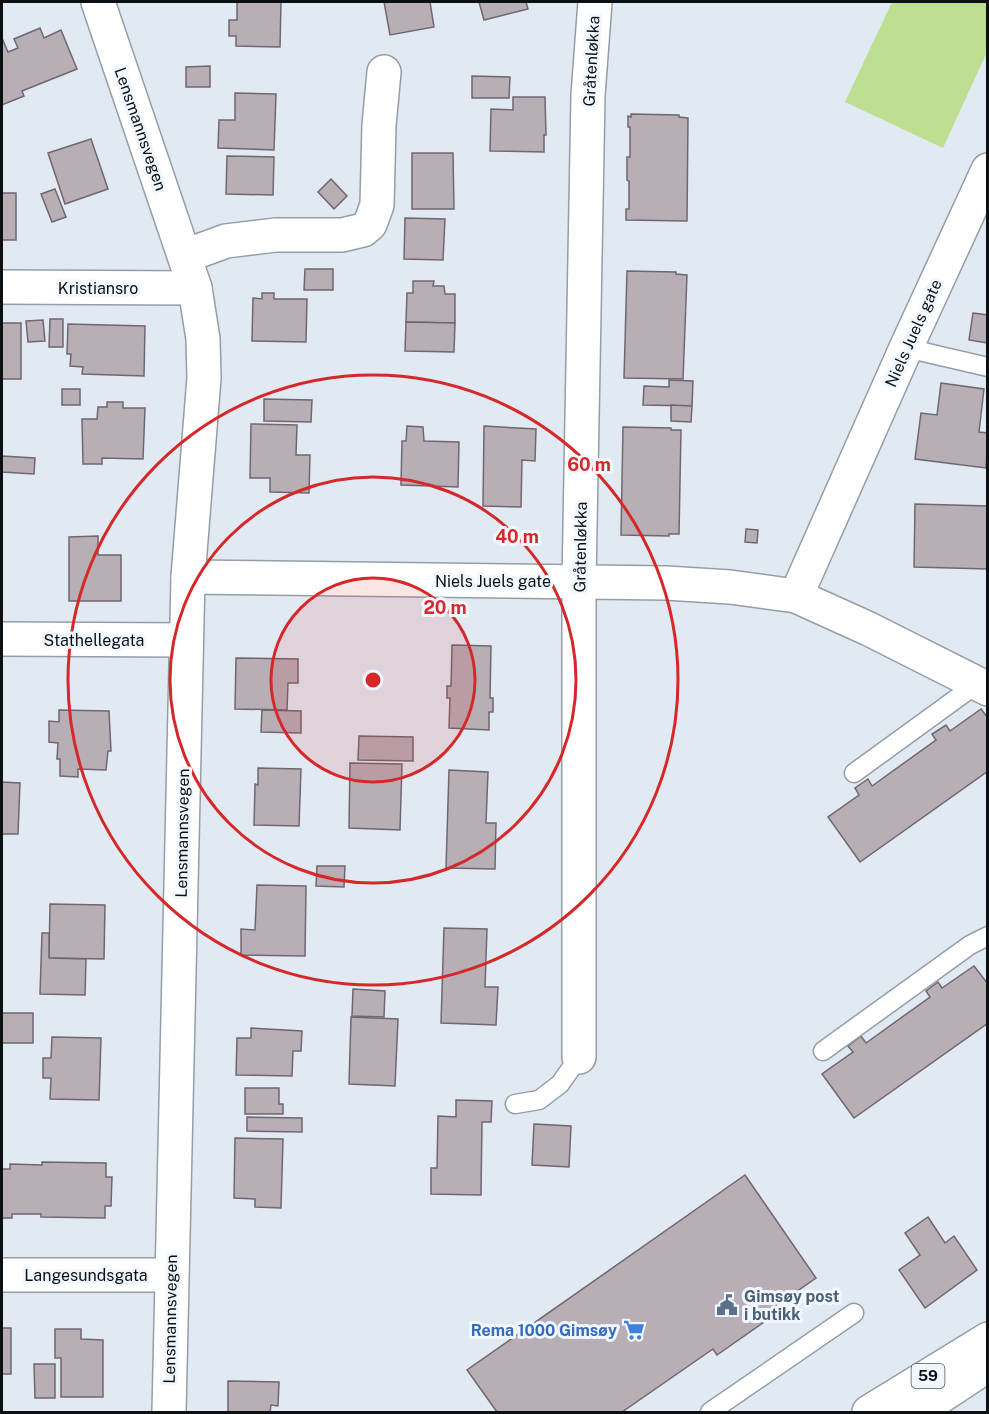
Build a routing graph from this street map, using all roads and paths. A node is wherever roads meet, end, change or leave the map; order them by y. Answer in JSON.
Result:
{"nodes":[{"id":1,"x":98,"y":2,"type":"edge"},
{"id":2,"x":595,"y":2,"type":"edge"},
{"id":3,"x":384,"y":72,"type":"dead end"},
{"id":4,"x":987,"y":170,"type":"edge"},
{"id":5,"x":185,"y":256,"type":"junction"},
{"id":6,"x":2,"y":287,"type":"edge"},
{"id":7,"x":195,"y":288,"type":"junction"},
{"id":8,"x":906,"y":348,"type":"junction"},
{"id":9,"x":987,"y":367,"type":"edge"},
{"id":10,"x":188,"y":577,"type":"junction"},
{"id":11,"x":579,"y":581,"type":"junction"},
{"id":12,"x":796,"y":596,"type":"junction"},
{"id":13,"x":2,"y":639,"type":"edge"},
{"id":14,"x":186,"y":640,"type":"junction"},
{"id":15,"x":983,"y":686,"type":"edge"},
{"id":16,"x":854,"y":773,"type":"dead end"},
{"id":17,"x":987,"y":936,"type":"edge"},
{"id":18,"x":823,"y":1051,"type":"dead end"},
{"id":19,"x":579,"y":1057,"type":"joint"},
{"id":20,"x":515,"y":1104,"type":"dead end"},
{"id":21,"x":2,"y":1275,"type":"edge"},
{"id":22,"x":171,"y":1275,"type":"junction"},
{"id":23,"x":854,"y":1313,"type":"dead end"},
{"id":24,"x":987,"y":1340,"type":"edge"},
{"id":25,"x":987,"y":1365,"type":"edge"},
{"id":26,"x":169,"y":1413,"type":"edge"},
{"id":27,"x":710,"y":1413,"type":"edge"},
{"id":28,"x":869,"y":1413,"type":"edge"},
{"id":29,"x":917,"y":1413,"type":"edge"}],
"edges":[{"from":1,"to":5,"type":"street","name":"Lensmannsvegen"},
{"from":2,"to":11,"type":"street","name":"Gråtenløkka"},
{"from":3,"to":5,"type":"street"},
{"from":4,"to":8,"type":"street","name":"Niels Juels gate"},
{"from":5,"to":7,"type":"street","name":"Lensmannsvegen"},
{"from":6,"to":7,"type":"street","name":"Kristiansro"},
{"from":7,"to":10,"type":"street","name":"Lensmannsvegen"},
{"from":8,"to":9,"type":"lane"},
{"from":8,"to":12,"type":"street","name":"Niels Juels gate"},
{"from":10,"to":11,"type":"street","name":"Niels Juels gate"},
{"from":10,"to":14,"type":"street","name":"Lensmannsvegen"},
{"from":11,"to":12,"type":"street","name":"Niels Juels gate"},
{"from":11,"to":19,"type":"street","name":"Gråtenløkka"},
{"from":12,"to":15,"type":"street","name":"Niels Juels gate"},
{"from":13,"to":14,"type":"street","name":"Stathellegata"},
{"from":14,"to":22,"type":"street","name":"Lensmannsvegen"},
{"from":15,"to":16,"type":"lane"},
{"from":17,"to":18,"type":"lane"},
{"from":19,"to":20,"type":"lane"},
{"from":21,"to":22,"type":"street","name":"Langesundsgata"},
{"from":22,"to":26,"type":"street","name":"Lensmannsvegen"},
{"from":23,"to":27,"type":"lane"},
{"from":24,"to":28,"type":"street","number":"59"},
{"from":25,"to":29,"type":"street","number":"59"}]}
